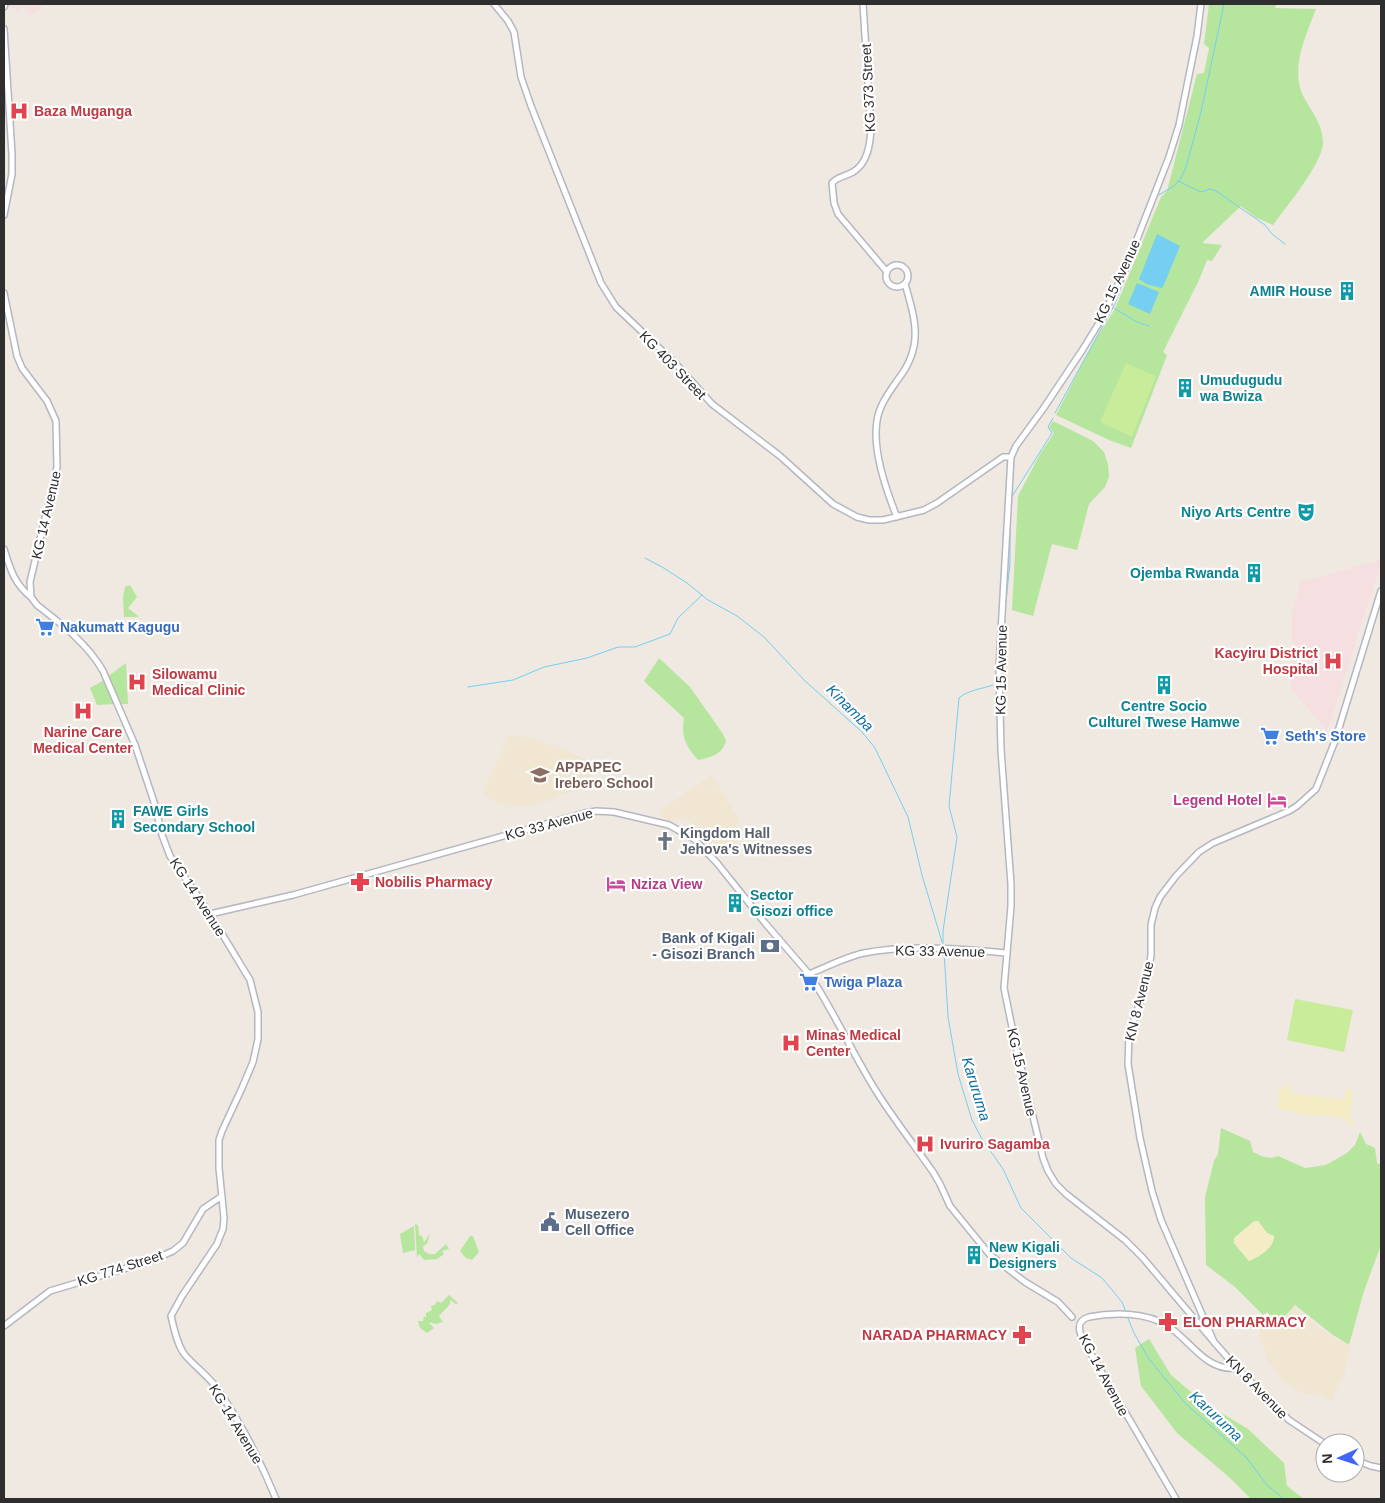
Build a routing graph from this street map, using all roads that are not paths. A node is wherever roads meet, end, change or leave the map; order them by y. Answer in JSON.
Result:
{"nodes":[{"id":1,"x":494,"y":4,"type":"edge"},
{"id":2,"x":863,"y":4,"type":"edge"},
{"id":3,"x":1201,"y":4,"type":"edge"},
{"id":4,"x":4,"y":29,"type":"edge"},
{"id":5,"x":4,"y":215,"type":"edge"},
{"id":6,"x":889,"y":269,"type":"junction"},
{"id":7,"x":903,"y":285,"type":"junction"},
{"id":8,"x":4,"y":293,"type":"edge"},
{"id":9,"x":1011,"y":457,"type":"junction"},
{"id":10,"x":897,"y":518,"type":"junction"},
{"id":11,"x":4,"y":550,"type":"edge"},
{"id":12,"x":1381,"y":591,"type":"edge"},
{"id":13,"x":31,"y":596,"type":"junction"},
{"id":14,"x":210,"y":914,"type":"junction"},
{"id":15,"x":1006,"y":953,"type":"junction"},
{"id":16,"x":809,"y":974,"type":"junction"},
{"id":17,"x":222,"y":1196,"type":"junction"},
{"id":18,"x":1199,"y":1309,"type":"junction"},
{"id":19,"x":1191,"y":1316,"type":"junction"},
{"id":20,"x":1072,"y":1317,"type":"dead end"},
{"id":21,"x":1203,"y":1317,"type":"junction"},
{"id":22,"x":1197,"y":1323,"type":"junction"},
{"id":23,"x":1206,"y":1323,"type":"junction"},
{"id":24,"x":4,"y":1326,"type":"edge"},
{"id":25,"x":1214,"y":1342,"type":"junction"},
{"id":26,"x":1237,"y":1368,"type":"junction"},
{"id":27,"x":1315,"y":1437,"type":"edge"},
{"id":28,"x":1365,"y":1464,"type":"edge"},
{"id":29,"x":1381,"y":1468,"type":"edge"},
{"id":30,"x":276,"y":1499,"type":"edge"},
{"id":31,"x":1176,"y":1499,"type":"edge"}],
"edges":[{"from":1,"to":10,"type":"main road","name":"KG 403 Street"},
{"from":2,"to":6,"type":"main road","name":"KG 373 Street"},
{"from":3,"to":9,"type":"main road","name":"KG 15 Avenue"},
{"from":4,"to":5,"type":"main road"},
{"from":6,"to":7,"type":"main road"},
{"from":6,"to":7,"type":"main road"},
{"from":7,"to":10,"type":"main road"},
{"from":8,"to":13,"type":"main road","name":"KG 14 Avenue"},
{"from":9,"to":10,"type":"main road","name":"KG 403 Street"},
{"from":9,"to":15,"type":"main road","name":"KG 15 Avenue"},
{"from":11,"to":13,"type":"main road"},
{"from":12,"to":18,"type":"main road","name":"KN 8 Avenue"},
{"from":13,"to":14,"type":"main road","name":"KG 14 Avenue"},
{"from":14,"to":16,"type":"main road","name":"KG 33 Avenue"},
{"from":14,"to":17,"type":"main road","name":"KG 14 Avenue"},
{"from":15,"to":16,"type":"main road","name":"KG 33 Avenue"},
{"from":15,"to":19,"type":"main road","name":"KG 15 Avenue"},
{"from":16,"to":20,"type":"main road"},
{"from":17,"to":24,"type":"main road","name":"KG 774 Street"},
{"from":17,"to":30,"type":"main road","name":"KG 14 Avenue"},
{"from":18,"to":19,"type":"main road"},
{"from":18,"to":21,"type":"main road","name":"KN 8 Avenue"},
{"from":19,"to":21,"type":"main road"},
{"from":19,"to":22,"type":"main road","name":"KG 15 Avenue"},
{"from":21,"to":23,"type":"main road","name":"KN 8 Avenue"},
{"from":22,"to":23,"type":"main road"},
{"from":22,"to":25,"type":"main road","name":"KG 15 Avenue"},
{"from":23,"to":25,"type":"main road","name":"KN 8 Avenue"},
{"from":25,"to":26,"type":"main road","name":"KN 8 Avenue"},
{"from":26,"to":27,"type":"main road","name":"KN 8 Avenue"},
{"from":26,"to":31,"type":"main road","name":"KG 14 Avenue"},
{"from":28,"to":29,"type":"main road"}]}
